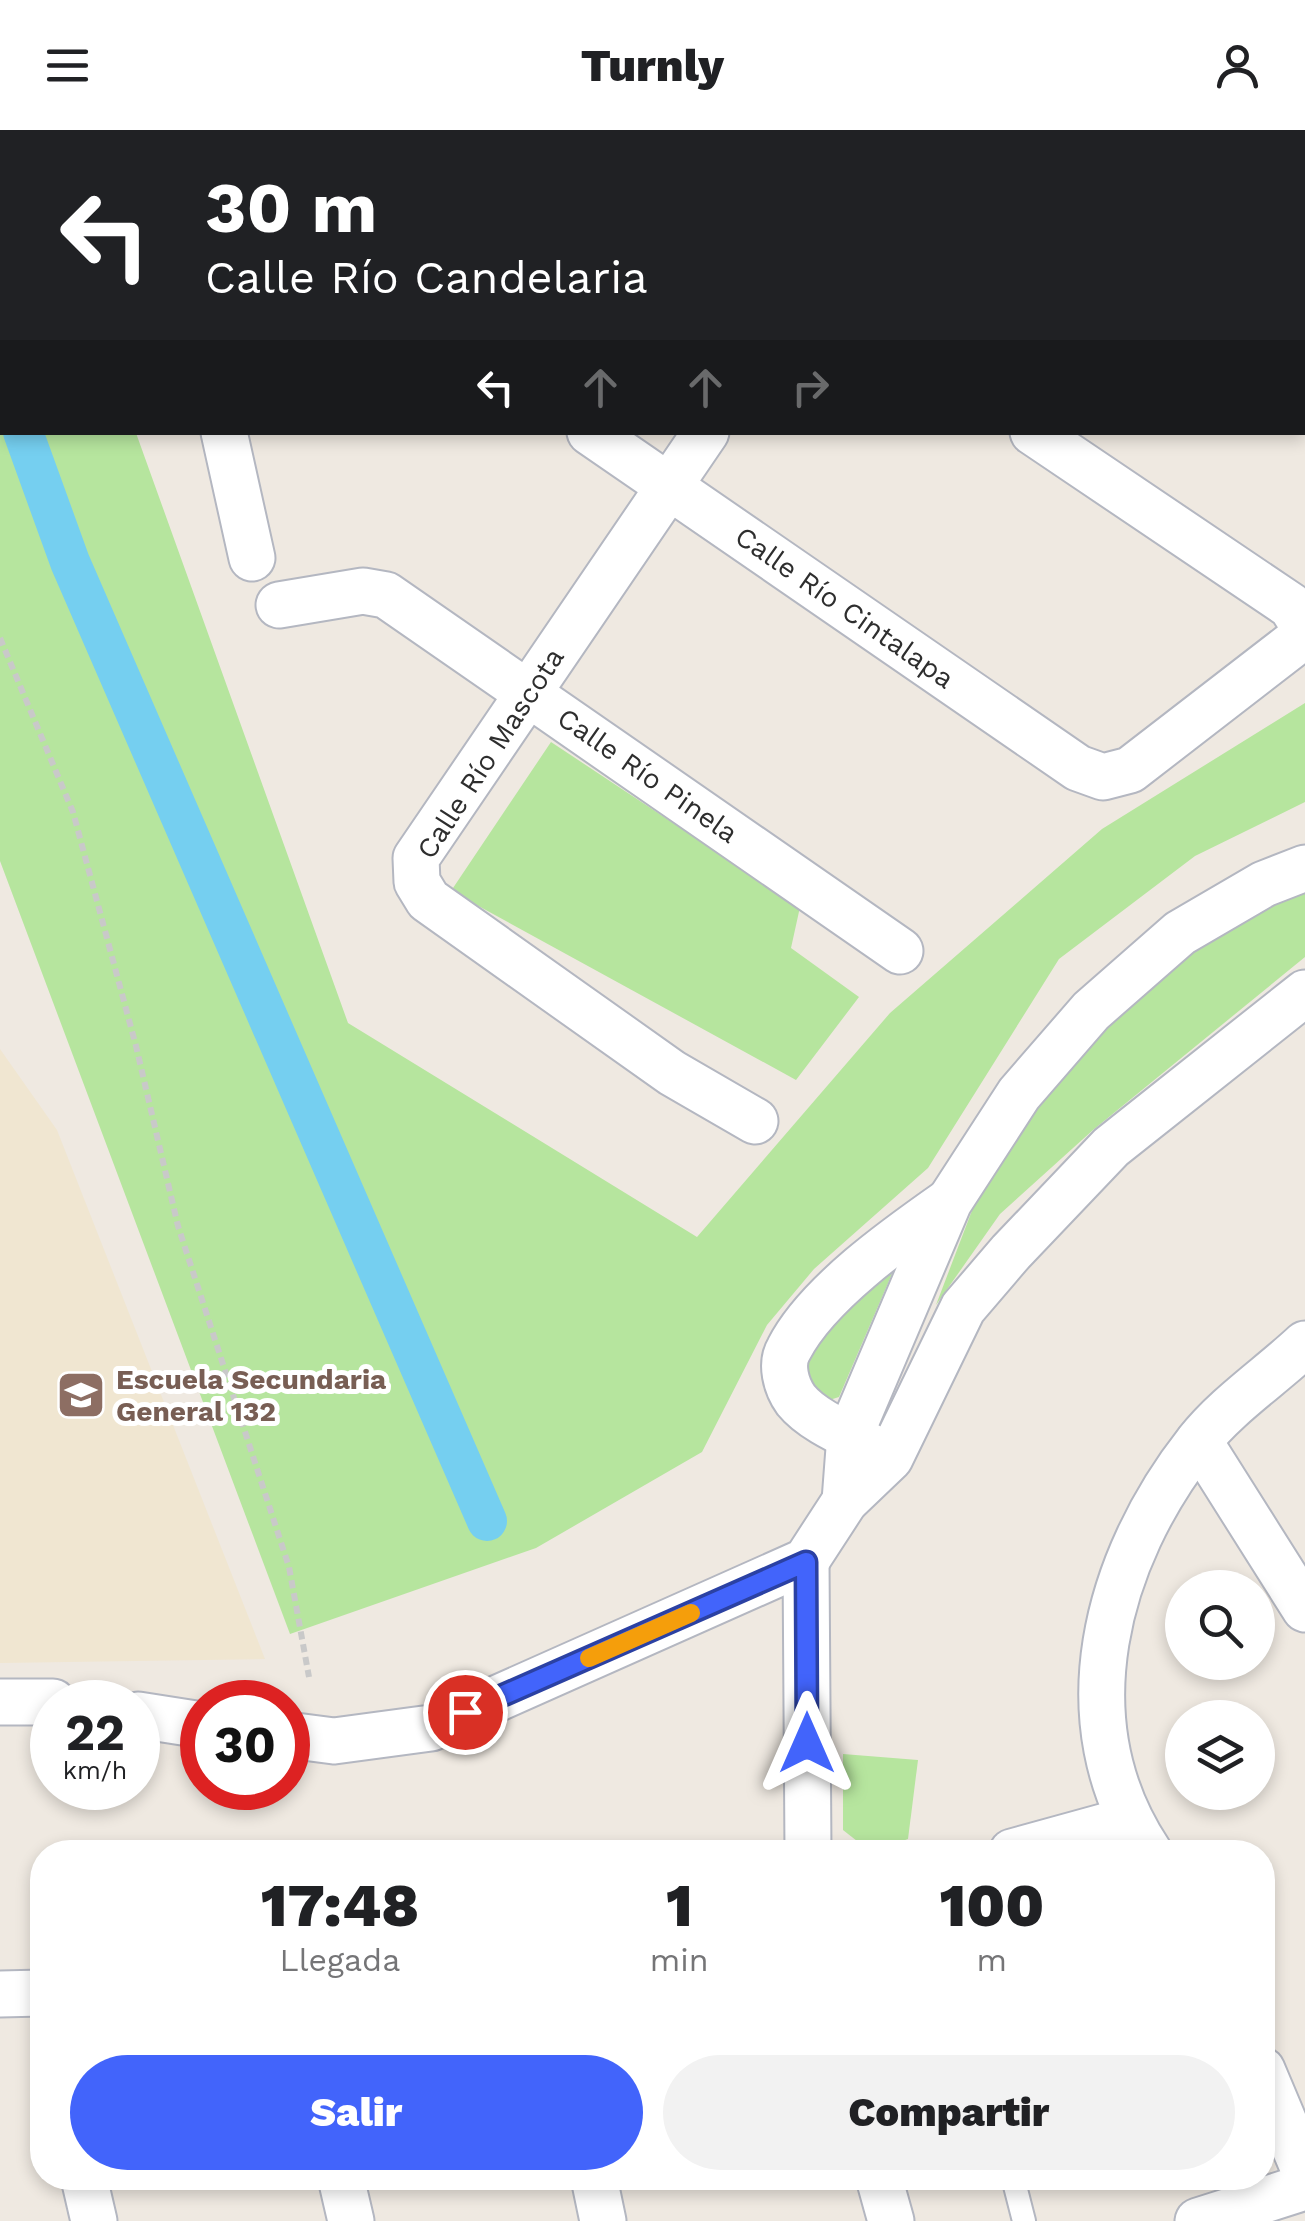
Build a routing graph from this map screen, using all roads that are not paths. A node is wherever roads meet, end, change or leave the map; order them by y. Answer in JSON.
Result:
{"nodes":[{"id":1,"x":225,"y":435,"type":"edge"},
{"id":2,"x":594,"y":435,"type":"edge"},
{"id":3,"x":704,"y":435,"type":"edge"},
{"id":4,"x":1037,"y":435,"type":"edge"},
{"id":5,"x":671,"y":488,"type":"junction"},
{"id":6,"x":252,"y":558,"type":"dead end"},
{"id":7,"x":279,"y":604,"type":"dead end"},
{"id":8,"x":1303,"y":624,"type":"edge"},
{"id":9,"x":528,"y":691,"type":"junction"},
{"id":10,"x":1305,"y":868,"type":"edge"},
{"id":11,"x":900,"y":951,"type":"dead end"},
{"id":12,"x":1305,"y":993,"type":"edge"},
{"id":13,"x":755,"y":1121,"type":"dead end"},
{"id":14,"x":948,"y":1202,"type":"junction"},
{"id":15,"x":1305,"y":1344,"type":"edge"},
{"id":16,"x":850,"y":1435,"type":"junction"},
{"id":17,"x":1199,"y":1441,"type":"junction"},
{"id":18,"x":890,"y":1458,"type":"junction"},
{"id":19,"x":846,"y":1501,"type":"junction"},
{"id":20,"x":806,"y":1562,"type":"junction"},
{"id":21,"x":1305,"y":1609,"type":"edge"},
{"id":22,"x":0,"y":1702,"type":"edge"},
{"id":23,"x":30,"y":1702,"type":"edge"},
{"id":24,"x":310,"y":1738,"type":"edge"},
{"id":25,"x":1138,"y":1836,"type":"edge"},
{"id":26,"x":808,"y":1840,"type":"edge"},
{"id":27,"x":1106,"y":1840,"type":"edge"},
{"id":28,"x":0,"y":1994,"type":"edge"},
{"id":29,"x":30,"y":1995,"type":"edge"},
{"id":30,"x":1275,"y":2101,"type":"edge"},
{"id":31,"x":1305,"y":2172,"type":"edge"},
{"id":32,"x":1305,"y":2187,"type":"edge"},
{"id":33,"x":87,"y":2190,"type":"edge"},
{"id":34,"x":344,"y":2190,"type":"edge"},
{"id":35,"x":596,"y":2190,"type":"edge"},
{"id":36,"x":883,"y":2190,"type":"edge"},
{"id":37,"x":1015,"y":2190,"type":"edge"},
{"id":38,"x":94,"y":2221,"type":"edge"},
{"id":39,"x":351,"y":2221,"type":"edge"},
{"id":40,"x":602,"y":2221,"type":"edge"},
{"id":41,"x":891,"y":2221,"type":"edge"},
{"id":42,"x":1024,"y":2221,"type":"edge"},
{"id":43,"x":1198,"y":2221,"type":"edge"}],
"edges":[{"from":1,"to":6,"type":"street"},
{"from":2,"to":5,"type":"street","name":"Calle Río Cintalapa"},
{"from":3,"to":5,"type":"street","name":"Calle Río Mascota"},
{"from":4,"to":8,"type":"street"},
{"from":5,"to":8,"type":"street","name":"Calle Río Cintalapa"},
{"from":5,"to":9,"type":"street","name":"Calle Río Mascota"},
{"from":7,"to":9,"type":"street","name":"Calle Río Pinela"},
{"from":9,"to":11,"type":"street","name":"Calle Río Pinela"},
{"from":9,"to":13,"type":"street","name":"Calle Río Mascota"},
{"from":10,"to":14,"type":"street"},
{"from":12,"to":18,"type":"street"},
{"from":14,"to":16,"type":"street"},
{"from":14,"to":16,"type":"street"},
{"from":15,"to":17,"type":"street"},
{"from":16,"to":18,"type":"street"},
{"from":16,"to":19,"type":"street"},
{"from":17,"to":21,"type":"street"},
{"from":17,"to":25,"type":"street"},
{"from":18,"to":19,"type":"street"},
{"from":19,"to":20,"type":"street"},
{"from":20,"to":24,"type":"street"},
{"from":20,"to":26,"type":"street"},
{"from":22,"to":23,"type":"street"},
{"from":25,"to":27,"type":"street"},
{"from":28,"to":29,"type":"street"},
{"from":30,"to":31,"type":"street"},
{"from":32,"to":43,"type":"street"},
{"from":33,"to":38,"type":"street"},
{"from":34,"to":39,"type":"street"},
{"from":35,"to":40,"type":"street"},
{"from":36,"to":41,"type":"street"},
{"from":37,"to":42,"type":"lane"}]}
